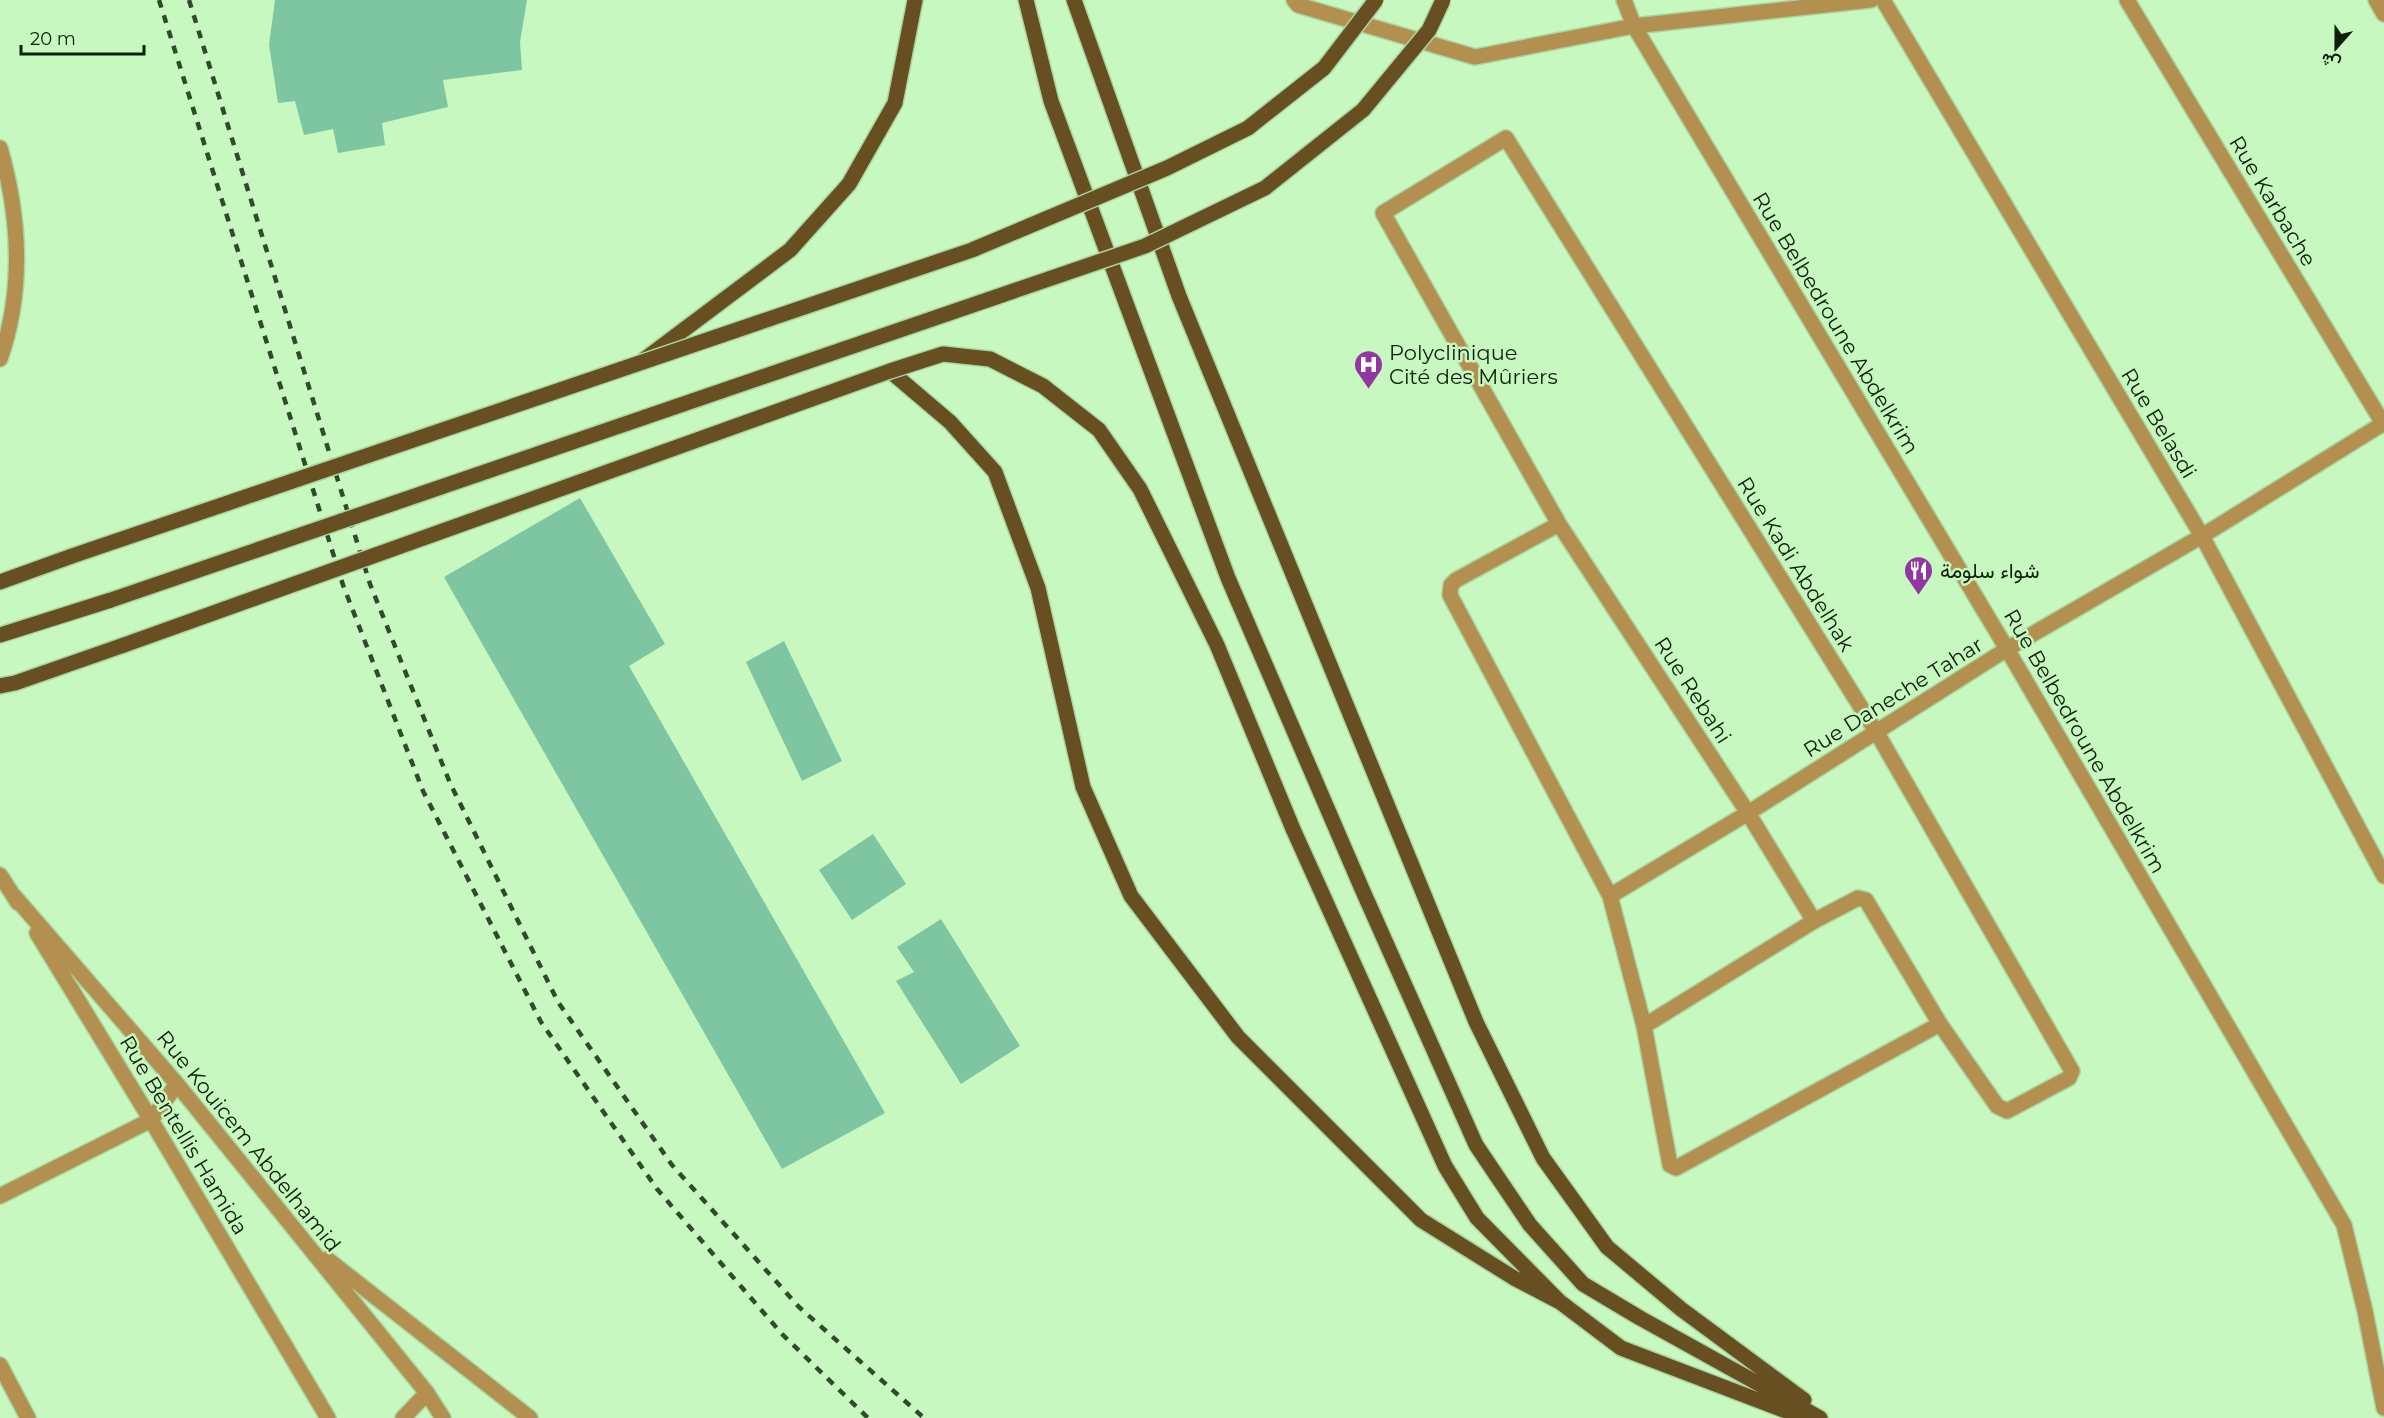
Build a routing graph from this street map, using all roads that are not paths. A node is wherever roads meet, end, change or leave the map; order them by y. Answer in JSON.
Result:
{"nodes":[{"id":1,"x":915,"y":0,"type":"edge"},
{"id":2,"x":1026,"y":0,"type":"edge"},
{"id":3,"x":1074,"y":0,"type":"edge"},
{"id":4,"x":1294,"y":0,"type":"edge"},
{"id":5,"x":1376,"y":0,"type":"edge"},
{"id":6,"x":1443,"y":0,"type":"edge"},
{"id":7,"x":1624,"y":0,"type":"edge"},
{"id":8,"x":1871,"y":0,"type":"edge"},
{"id":9,"x":1883,"y":0,"type":"edge"},
{"id":10,"x":2127,"y":0,"type":"edge"},
{"id":11,"x":2376,"y":0,"type":"edge"},
{"id":12,"x":2384,"y":14,"type":"edge"},
{"id":13,"x":1634,"y":26,"type":"junction"},
{"id":14,"x":0,"y":148,"type":"edge"},
{"id":15,"x":3,"y":168,"type":"edge"},
{"id":16,"x":1383,"y":213,"type":"joint"},
{"id":17,"x":0,"y":359,"type":"edge"},
{"id":18,"x":638,"y":365,"type":"junction"},
{"id":19,"x":890,"y":371,"type":"junction"},
{"id":20,"x":2384,"y":424,"type":"edge"},
{"id":21,"x":1559,"y":524,"type":"junction"},
{"id":22,"x":2202,"y":536,"type":"junction"},
{"id":23,"x":0,"y":582,"type":"edge"},
{"id":24,"x":0,"y":635,"type":"edge"},
{"id":25,"x":2007,"y":649,"type":"junction"},
{"id":26,"x":0,"y":686,"type":"edge"},
{"id":27,"x":1876,"y":733,"type":"junction"},
{"id":28,"x":1748,"y":813,"type":"junction"},
{"id":29,"x":0,"y":875,"type":"edge"},
{"id":30,"x":2384,"y":876,"type":"edge"},
{"id":31,"x":14,"y":896,"type":"junction"},
{"id":32,"x":1610,"y":896,"type":"junction"},
{"id":33,"x":1814,"y":921,"type":"junction"},
{"id":34,"x":1940,"y":1024,"type":"junction"},
{"id":35,"x":1644,"y":1026,"type":"junction"},
{"id":36,"x":177,"y":1084,"type":"junction"},
{"id":37,"x":152,"y":1120,"type":"junction"},
{"id":38,"x":0,"y":1196,"type":"edge"},
{"id":39,"x":306,"y":1243,"type":"junction"},
{"id":40,"x":1560,"y":1302,"type":"junction"},
{"id":41,"x":0,"y":1365,"type":"edge"},
{"id":42,"x":426,"y":1393,"type":"junction"},
{"id":43,"x":2384,"y":1408,"type":"edge"},
{"id":44,"x":28,"y":1418,"type":"edge"},
{"id":45,"x":328,"y":1418,"type":"edge"},
{"id":46,"x":403,"y":1418,"type":"edge"},
{"id":47,"x":443,"y":1418,"type":"edge"},
{"id":48,"x":530,"y":1418,"type":"edge"},
{"id":49,"x":1805,"y":1418,"type":"edge"},
{"id":50,"x":1820,"y":1418,"type":"edge"},
{"id":51,"x":1828,"y":1418,"type":"edge"}],
"edges":[{"from":1,"to":18,"type":"main road","bridge":true},
{"from":2,"to":50,"type":"main road"},
{"from":3,"to":51,"type":"main road"},
{"from":4,"to":13,"type":"street"},
{"from":5,"to":18,"type":"main road","bridge":true},
{"from":6,"to":24,"type":"main road","bridge":true},
{"from":7,"to":13,"type":"street","name":"Rue Belbedroune Abdelkrim"},
{"from":8,"to":13,"type":"street"},
{"from":9,"to":22,"type":"street","name":"Rue Belasdi"},
{"from":10,"to":20,"type":"street","name":"Rue Karbache"},
{"from":11,"to":12,"type":"street"},
{"from":13,"to":25,"type":"street","name":"Rue Belbedroune Abdelkrim"},
{"from":14,"to":15,"type":"street"},
{"from":15,"to":17,"type":"street"},
{"from":16,"to":21,"type":"street","name":"Rue Rebahi"},
{"from":16,"to":27,"type":"street","name":"Rue Kadi Abdelhak"},
{"from":18,"to":23,"type":"main road","bridge":true},
{"from":19,"to":26,"type":"main road","bridge":true},
{"from":19,"to":40,"type":"main road"},
{"from":19,"to":40,"type":"main road","bridge":true},
{"from":20,"to":22,"type":"street","name":"Rue Daneche Tahar"},
{"from":21,"to":28,"type":"street","name":"Rue Rebahi"},
{"from":21,"to":32,"type":"street"},
{"from":22,"to":25,"type":"street","name":"Rue Daneche Tahar"},
{"from":22,"to":30,"type":"street","name":"Rue Belasdi"},
{"from":25,"to":27,"type":"street","name":"Rue Daneche Tahar"},
{"from":25,"to":43,"type":"street","name":"Rue Belbedroune Abdelkrim"},
{"from":27,"to":28,"type":"street","name":"Rue Daneche Tahar"},
{"from":27,"to":34,"type":"street","name":"Rue Kadi Abdelhak"},
{"from":28,"to":32,"type":"street","name":"Rue Daneche Tahar"},
{"from":28,"to":33,"type":"street","name":"Rue Rebahi"},
{"from":29,"to":31,"type":"street","name":"Rue Bentellis Hamida"},
{"from":31,"to":36,"type":"street","name":"Rue Kouicem Abdelhamid"},
{"from":31,"to":37,"type":"street","name":"Rue Bentellis Hamida"},
{"from":32,"to":35,"type":"street"},
{"from":33,"to":34,"type":"street"},
{"from":33,"to":35,"type":"street"},
{"from":34,"to":35,"type":"street"},
{"from":36,"to":37,"type":"street"},
{"from":36,"to":39,"type":"street","name":"Rue Kouicem Abdelhamid"},
{"from":37,"to":38,"type":"street"},
{"from":37,"to":45,"type":"street","name":"Rue Bentellis Hamida"},
{"from":39,"to":42,"type":"street","name":"Rue Kouicem Abdelhamid"},
{"from":39,"to":48,"type":"street"},
{"from":40,"to":49,"type":"main road"},
{"from":41,"to":44,"type":"street"},
{"from":42,"to":46,"type":"street"},
{"from":42,"to":47,"type":"street","name":"Rue Kouicem Abdelhamid"}]}
